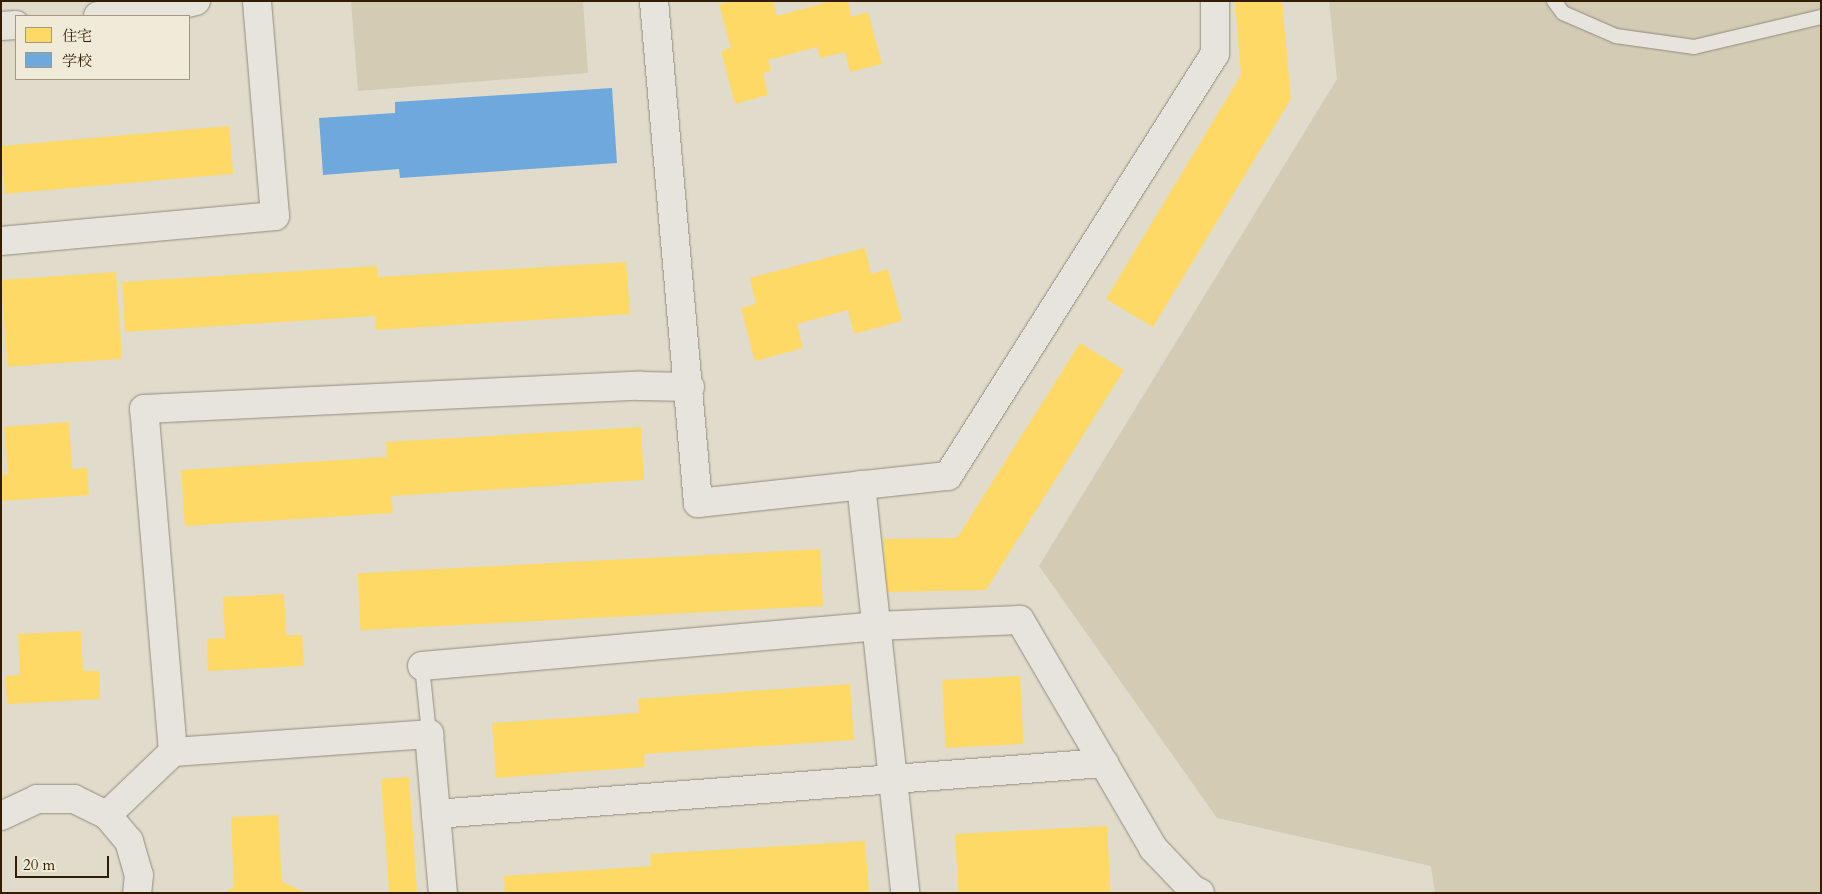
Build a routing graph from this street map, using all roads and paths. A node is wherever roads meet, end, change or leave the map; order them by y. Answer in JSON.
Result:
{"nodes":[{"id":1,"x":196,"y":1,"type":"edge"},
{"id":2,"x":257,"y":1,"type":"edge"},
{"id":3,"x":654,"y":1,"type":"edge"},
{"id":4,"x":1215,"y":1,"type":"edge"},
{"id":5,"x":1554,"y":1,"type":"edge"},
{"id":6,"x":109,"y":15,"type":"edge"},
{"id":7,"x":1821,"y":17,"type":"edge"},
{"id":8,"x":15,"y":25,"type":"edge"},
{"id":9,"x":1,"y":26,"type":"edge"},
{"id":10,"x":1,"y":241,"type":"edge"},
{"id":11,"x":690,"y":387,"type":"junction"},
{"id":12,"x":861,"y":485,"type":"junction"},
{"id":13,"x":876,"y":626,"type":"junction"},
{"id":14,"x":422,"y":666,"type":"joint"},
{"id":15,"x":429,"y":734,"type":"junction"},
{"id":16,"x":173,"y":752,"type":"junction"},
{"id":17,"x":1104,"y":763,"type":"junction"},
{"id":18,"x":893,"y":780,"type":"junction"},
{"id":19,"x":436,"y":814,"type":"junction"},
{"id":20,"x":107,"y":815,"type":"junction"},
{"id":21,"x":1,"y":816,"type":"edge"},
{"id":22,"x":137,"y":893,"type":"edge"},
{"id":23,"x":443,"y":893,"type":"edge"},
{"id":24,"x":905,"y":893,"type":"edge"},
{"id":25,"x":1200,"y":893,"type":"edge"}],
"edges":[{"from":1,"to":6,"type":"street"},
{"from":2,"to":10,"type":"street"},
{"from":3,"to":11,"type":"street"},
{"from":4,"to":12,"type":"street"},
{"from":5,"to":7,"type":"lane"},
{"from":8,"to":9,"type":"street"},
{"from":11,"to":12,"type":"street"},
{"from":11,"to":16,"type":"street"},
{"from":12,"to":13,"type":"street"},
{"from":13,"to":14,"type":"street"},
{"from":13,"to":17,"type":"street"},
{"from":13,"to":18,"type":"street"},
{"from":14,"to":15,"type":"lane"},
{"from":15,"to":16,"type":"street"},
{"from":15,"to":19,"type":"street"},
{"from":16,"to":20,"type":"street"},
{"from":17,"to":18,"type":"street"},
{"from":17,"to":25,"type":"street"},
{"from":18,"to":19,"type":"street"},
{"from":18,"to":24,"type":"street"},
{"from":19,"to":23,"type":"street"},
{"from":20,"to":21,"type":"street"},
{"from":20,"to":22,"type":"street"}]}
